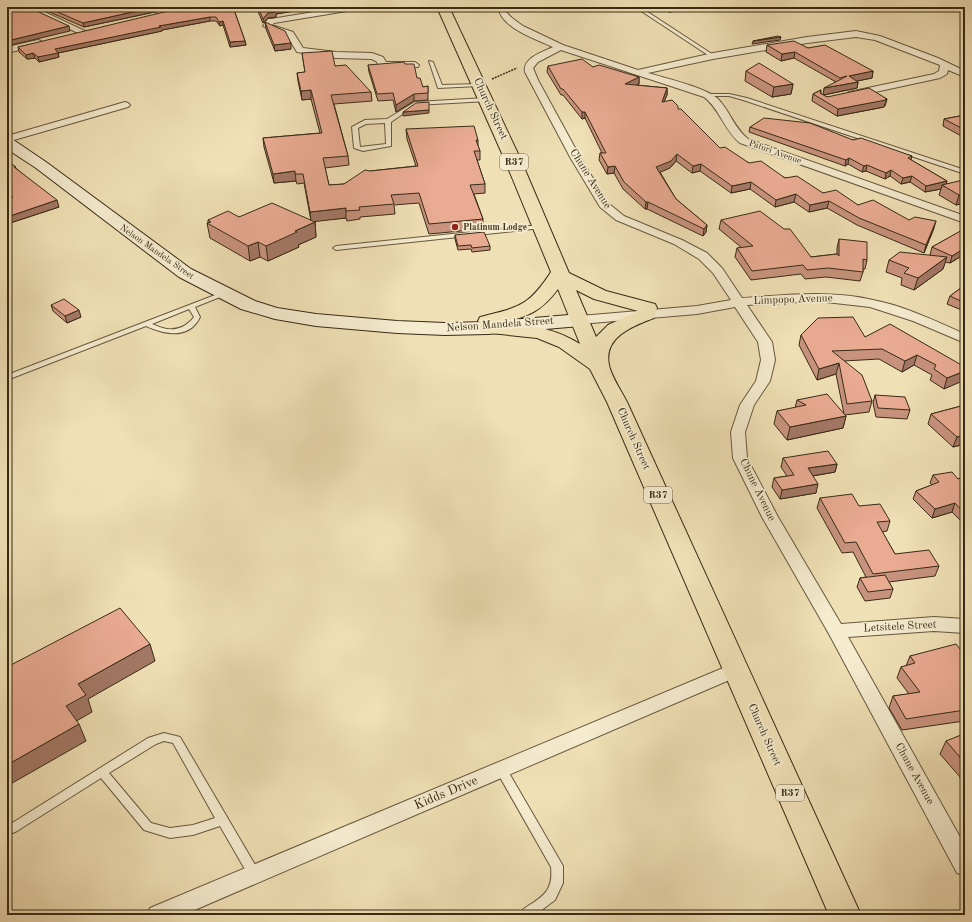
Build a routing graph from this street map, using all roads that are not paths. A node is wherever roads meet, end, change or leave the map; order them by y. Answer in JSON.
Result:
{"nodes":[{"id":1,"x":27,"y":7,"type":"edge"},
{"id":2,"x":150,"y":7,"type":"edge"},
{"id":3,"x":359,"y":7,"type":"edge"},
{"id":4,"x":443,"y":7,"type":"edge"},
{"id":5,"x":502,"y":7,"type":"edge"},
{"id":6,"x":637,"y":7,"type":"edge"},
{"id":7,"x":146,"y":17,"type":"edge"},
{"id":8,"x":69,"y":36,"type":"edge"},
{"id":9,"x":48,"y":40,"type":"edge"},
{"id":10,"x":560,"y":47,"type":"junction"},
{"id":11,"x":7,"y":50,"type":"edge"},
{"id":12,"x":713,"y":56,"type":"junction"},
{"id":13,"x":431,"y":62,"type":"dead end"},
{"id":14,"x":944,"y":64,"type":"junction"},
{"id":15,"x":415,"y":65,"type":"edge"},
{"id":16,"x":638,"y":72,"type":"junction"},
{"id":17,"x":965,"y":74,"type":"edge"},
{"id":18,"x":485,"y":82,"type":"junction"},
{"id":19,"x":707,"y":95,"type":"junction"},
{"id":20,"x":840,"y":96,"type":"edge"},
{"id":21,"x":486,"y":100,"type":"junction"},
{"id":22,"x":125,"y":105,"type":"dead end"},
{"id":23,"x":388,"y":121,"type":"junction"},
{"id":24,"x":7,"y":140,"type":"edge"},
{"id":25,"x":965,"y":172,"type":"edge"},
{"id":26,"x":965,"y":220,"type":"edge"},
{"id":27,"x":540,"y":227,"type":"junction"},
{"id":28,"x":336,"y":248,"type":"dead end"},
{"id":29,"x":560,"y":275,"type":"junction"},
{"id":30,"x":223,"y":294,"type":"junction"},
{"id":31,"x":740,"y":302,"type":"junction"},
{"id":32,"x":191,"y":306,"type":"junction"},
{"id":33,"x":648,"y":311,"type":"junction"},
{"id":34,"x":578,"y":317,"type":"junction"},
{"id":35,"x":146,"y":324,"type":"junction"},
{"id":36,"x":487,"y":324,"type":"junction"},
{"id":37,"x":964,"y":338,"type":"edge"},
{"id":38,"x":598,"y":366,"type":"junction"},
{"id":39,"x":7,"y":378,"type":"edge"},
{"id":40,"x":965,"y":626,"type":"edge"},
{"id":41,"x":836,"y":631,"type":"junction"},
{"id":42,"x":735,"y":670,"type":"junction"},
{"id":43,"x":501,"y":769,"type":"junction"},
{"id":44,"x":102,"y":772,"type":"junction"},
{"id":45,"x":223,"y":820,"type":"junction"},
{"id":46,"x":12,"y":828,"type":"dead end"},
{"id":47,"x":965,"y":866,"type":"edge"},
{"id":48,"x":254,"y":874,"type":"junction"},
{"id":49,"x":158,"y":915,"type":"edge"},
{"id":50,"x":525,"y":915,"type":"edge"},
{"id":51,"x":845,"y":915,"type":"edge"}],
"edges":[{"from":1,"to":8,"type":"street"},
{"from":2,"to":7,"type":"street"},
{"from":3,"to":15,"type":"street"},
{"from":4,"to":18,"type":"main road","name":"Church Street","number":"R37"},
{"from":5,"to":10,"type":"street","name":"Pafuri Avenue"},
{"from":6,"to":12,"type":"lane"},
{"from":9,"to":11,"type":"street"},
{"from":10,"to":16,"type":"street","name":"Pafuri Avenue"},
{"from":10,"to":31,"type":"street","name":"Chune Avenue"},
{"from":12,"to":14,"type":"street"},
{"from":12,"to":16,"type":"street"},
{"from":13,"to":18,"type":"lane"},
{"from":14,"to":17,"type":"street"},
{"from":14,"to":20,"type":"street"},
{"from":16,"to":19,"type":"street","name":"Pafuri Avenue"},
{"from":18,"to":21,"type":"main road","name":"Church Street","number":"R37"},
{"from":19,"to":25,"type":"lane"},
{"from":19,"to":26,"type":"street","name":"Pafuri Avenue"},
{"from":21,"to":23,"type":"lane"},
{"from":21,"to":27,"type":"main road","name":"Church Street","number":"R37"},
{"from":22,"to":24,"type":"street"},
{"from":23,"to":23,"type":"lane"},
{"from":24,"to":30,"type":"street","name":"Nelson Mandela Street"},
{"from":27,"to":28,"type":"lane"},
{"from":27,"to":29,"type":"main road","name":"Church Street","number":"R37"},
{"from":29,"to":33,"type":"main road"},
{"from":29,"to":34,"type":"main road","name":"Church Street","number":"R37"},
{"from":29,"to":36,"type":"main road"},
{"from":30,"to":32,"type":"lane"},
{"from":30,"to":36,"type":"street","name":"Nelson Mandela Street"},
{"from":31,"to":33,"type":"street","name":"Limpopo Avenue"},
{"from":31,"to":37,"type":"street","name":"Limpopo Avenue"},
{"from":31,"to":41,"type":"street","name":"Chune Avenue"},
{"from":32,"to":35,"type":"lane"},
{"from":32,"to":35,"type":"lane"},
{"from":33,"to":34,"type":"street","name":"Limpopo Avenue"},
{"from":33,"to":38,"type":"main road"},
{"from":34,"to":36,"type":"street","name":"Nelson Mandela Street"},
{"from":34,"to":38,"type":"main road","name":"Church Street","number":"R37"},
{"from":35,"to":39,"type":"lane"},
{"from":36,"to":38,"type":"main road"},
{"from":38,"to":42,"type":"main road","name":"Church Street","number":"R37"},
{"from":40,"to":41,"type":"street","name":"Letsitele Street"},
{"from":41,"to":47,"type":"street","name":"Chune Avenue"},
{"from":42,"to":43,"type":"street","name":"Kidds Drive"},
{"from":42,"to":51,"type":"main road","name":"Church Street","number":"R37"},
{"from":43,"to":48,"type":"street","name":"Kidds Drive"},
{"from":43,"to":50,"type":"lane"},
{"from":44,"to":45,"type":"lane"},
{"from":44,"to":45,"type":"lane"},
{"from":44,"to":46,"type":"lane"},
{"from":45,"to":48,"type":"lane"},
{"from":48,"to":49,"type":"street","name":"Kidds Drive"}]}
